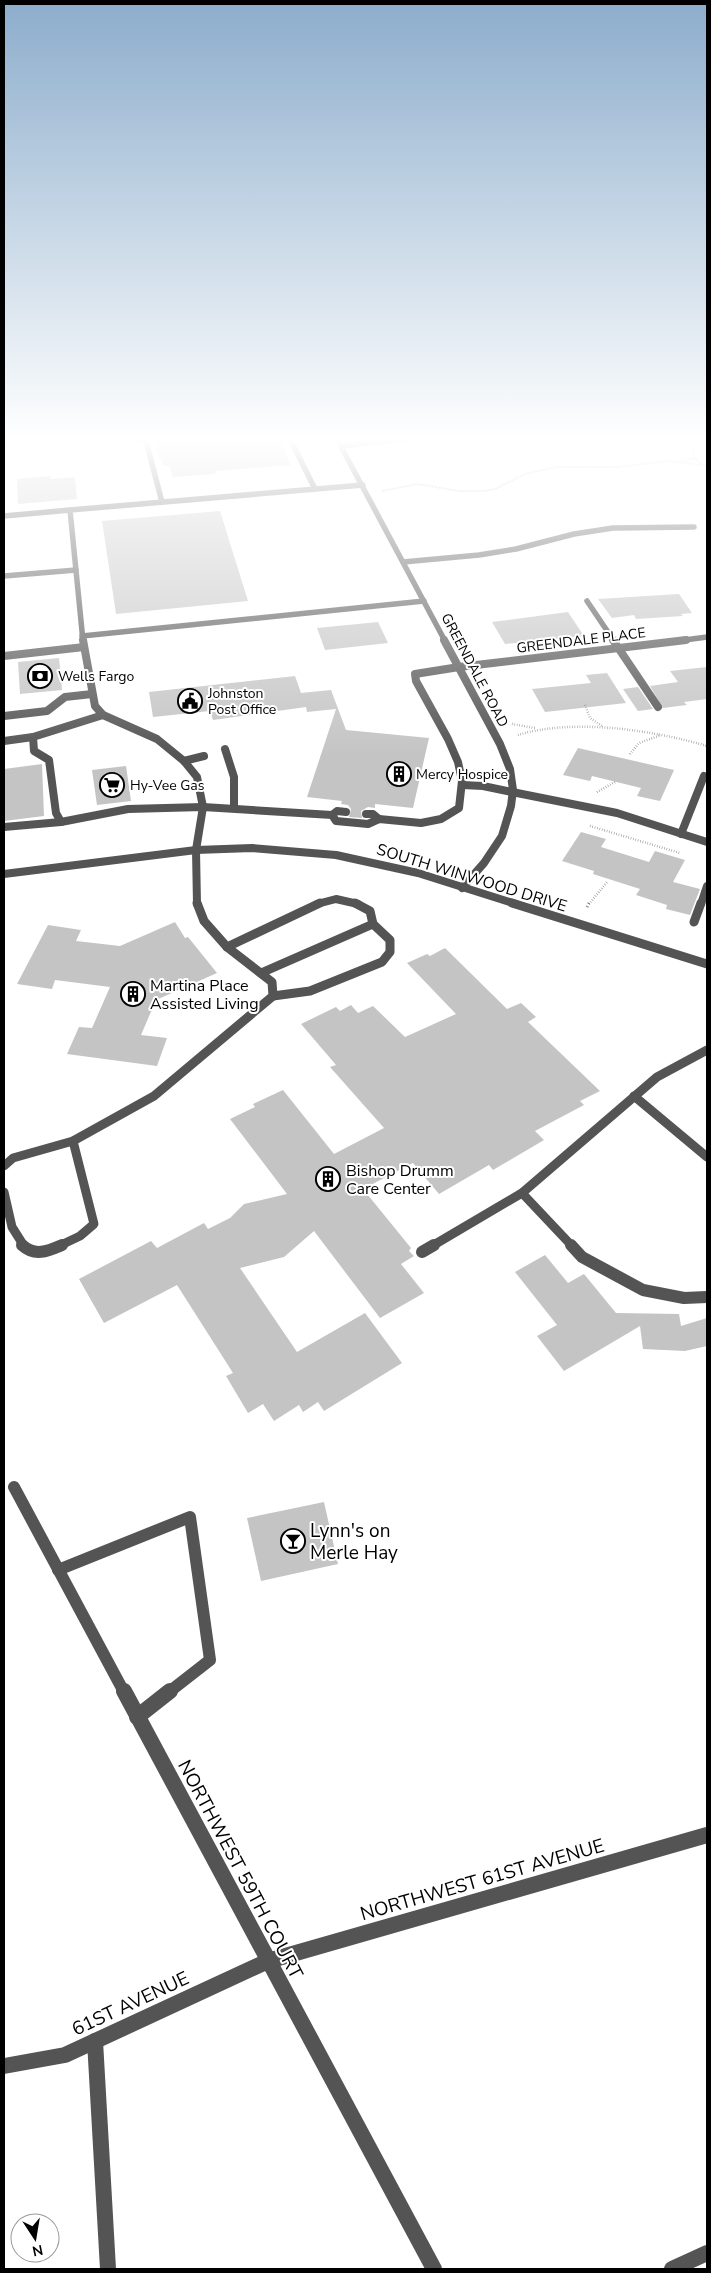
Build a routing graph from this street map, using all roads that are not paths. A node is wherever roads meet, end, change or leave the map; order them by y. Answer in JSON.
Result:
{"nodes":[{"id":1,"x":74,"y":545,"type":"edge"},
{"id":2,"x":394,"y":545,"type":"edge"},
{"id":3,"x":527,"y":545,"type":"edge"},
{"id":4,"x":403,"y":562,"type":"junction"},
{"id":5,"x":76,"y":570,"type":"junction"},
{"id":6,"x":4,"y":576,"type":"edge"},
{"id":7,"x":424,"y":601,"type":"junction"},
{"id":8,"x":586,"y":601,"type":"dead end"},
{"id":9,"x":82,"y":636,"type":"junction"},
{"id":10,"x":707,"y":637,"type":"edge"},
{"id":11,"x":84,"y":647,"type":"junction"},
{"id":12,"x":620,"y":649,"type":"junction"},
{"id":13,"x":4,"y":656,"type":"edge"},
{"id":14,"x":459,"y":667,"type":"junction"},
{"id":15,"x":92,"y":694,"type":"junction"},
{"id":16,"x":658,"y":708,"type":"dead end"},
{"id":17,"x":103,"y":715,"type":"junction"},
{"id":18,"x":4,"y":716,"type":"edge"},
{"id":19,"x":33,"y":737,"type":"junction"},
{"id":20,"x":4,"y":741,"type":"edge"},
{"id":21,"x":225,"y":748,"type":"dead end"},
{"id":22,"x":204,"y":756,"type":"dead end"},
{"id":23,"x":184,"y":761,"type":"junction"},
{"id":24,"x":704,"y":776,"type":"dead end"},
{"id":25,"x":462,"y":785,"type":"junction"},
{"id":26,"x":512,"y":792,"type":"junction"},
{"id":27,"x":203,"y":807,"type":"junction"},
{"id":28,"x":234,"y":808,"type":"junction"},
{"id":29,"x":346,"y":812,"type":"dead end"},
{"id":30,"x":366,"y":814,"type":"dead end"},
{"id":31,"x":332,"y":816,"type":"junction"},
{"id":32,"x":379,"y":819,"type":"junction"},
{"id":33,"x":61,"y":822,"type":"junction"},
{"id":34,"x":4,"y":827,"type":"edge"},
{"id":35,"x":681,"y":834,"type":"junction"},
{"id":36,"x":707,"y":842,"type":"edge"},
{"id":37,"x":196,"y":850,"type":"junction"},
{"id":38,"x":4,"y":874,"type":"edge"},
{"id":39,"x":707,"y":886,"type":"edge"},
{"id":40,"x":462,"y":888,"type":"junction"},
{"id":41,"x":694,"y":922,"type":"dead end"},
{"id":42,"x":373,"y":924,"type":"junction"},
{"id":43,"x":227,"y":947,"type":"junction"},
{"id":44,"x":707,"y":964,"type":"edge"},
{"id":45,"x":261,"y":973,"type":"junction"},
{"id":46,"x":273,"y":996,"type":"junction"},
{"id":47,"x":707,"y":1050,"type":"edge"},
{"id":48,"x":634,"y":1096,"type":"junction"},
{"id":49,"x":73,"y":1141,"type":"junction"},
{"id":50,"x":707,"y":1156,"type":"edge"},
{"id":51,"x":4,"y":1166,"type":"edge"},
{"id":52,"x":4,"y":1192,"type":"edge"},
{"id":53,"x":522,"y":1193,"type":"junction"},
{"id":54,"x":422,"y":1252,"type":"dead end"},
{"id":55,"x":707,"y":1296,"type":"edge"},
{"id":56,"x":14,"y":1487,"type":"dead end"},
{"id":57,"x":58,"y":1570,"type":"junction"},
{"id":58,"x":137,"y":1717,"type":"junction"},
{"id":59,"x":707,"y":1835,"type":"edge"},
{"id":60,"x":268,"y":1961,"type":"junction"},
{"id":61,"x":95,"y":2041,"type":"junction"},
{"id":62,"x":4,"y":2066,"type":"edge"},
{"id":63,"x":707,"y":2253,"type":"edge"},
{"id":64,"x":108,"y":2269,"type":"edge"},
{"id":65,"x":434,"y":2269,"type":"edge"},
{"id":66,"x":672,"y":2269,"type":"edge"}],
"edges":[{"from":1,"to":5,"type":"street"},
{"from":2,"to":4,"type":"street","name":"GREENDALE ROAD"},
{"from":3,"to":4,"type":"street"},
{"from":4,"to":7,"type":"street","name":"GREENDALE ROAD"},
{"from":5,"to":6,"type":"street"},
{"from":5,"to":9,"type":"street"},
{"from":7,"to":9,"type":"street"},
{"from":7,"to":14,"type":"street","name":"GREENDALE ROAD"},
{"from":8,"to":12,"type":"street"},
{"from":9,"to":11,"type":"street"},
{"from":10,"to":12,"type":"street","name":"GREENDALE PLACE"},
{"from":11,"to":13,"type":"street"},
{"from":11,"to":15,"type":"street"},
{"from":12,"to":14,"type":"street","name":"GREENDALE PLACE"},
{"from":12,"to":16,"type":"street"},
{"from":14,"to":25,"type":"street","name":"GREENDALE PLACE"},
{"from":14,"to":26,"type":"street","name":"GREENDALE ROAD"},
{"from":15,"to":17,"type":"street"},
{"from":15,"to":18,"type":"street"},
{"from":17,"to":19,"type":"street"},
{"from":17,"to":23,"type":"street"},
{"from":19,"to":20,"type":"street"},
{"from":19,"to":33,"type":"street"},
{"from":21,"to":28,"type":"street"},
{"from":22,"to":23,"type":"street"},
{"from":23,"to":27,"type":"street"},
{"from":24,"to":35,"type":"street"},
{"from":25,"to":26,"type":"street"},
{"from":25,"to":32,"type":"street"},
{"from":26,"to":35,"type":"street"},
{"from":26,"to":40,"type":"street","name":"GREENDALE ROAD"},
{"from":27,"to":28,"type":"street"},
{"from":27,"to":33,"type":"street"},
{"from":27,"to":37,"type":"street"},
{"from":28,"to":31,"type":"street"},
{"from":29,"to":31,"type":"street"},
{"from":30,"to":32,"type":"street"},
{"from":31,"to":32,"type":"street"},
{"from":33,"to":34,"type":"street"},
{"from":35,"to":36,"type":"street"},
{"from":37,"to":38,"type":"street","name":"SOUTH WINWOOD DRIVE"},
{"from":37,"to":40,"type":"street","name":"SOUTH WINWOOD DRIVE"},
{"from":37,"to":43,"type":"street"},
{"from":39,"to":41,"type":"street"},
{"from":40,"to":44,"type":"street","name":"SOUTH WINWOOD DRIVE"},
{"from":42,"to":43,"type":"street"},
{"from":42,"to":45,"type":"street"},
{"from":42,"to":46,"type":"street"},
{"from":43,"to":45,"type":"street"},
{"from":45,"to":46,"type":"street"},
{"from":46,"to":49,"type":"street"},
{"from":47,"to":48,"type":"street"},
{"from":48,"to":50,"type":"street"},
{"from":48,"to":53,"type":"street"},
{"from":49,"to":51,"type":"street"},
{"from":49,"to":52,"type":"street"},
{"from":53,"to":54,"type":"street"},
{"from":53,"to":55,"type":"street"},
{"from":56,"to":57,"type":"street","name":"NORTHWEST 59TH COURT"},
{"from":57,"to":58,"type":"street","name":"NORTHWEST 59TH COURT"},
{"from":57,"to":58,"type":"street"},
{"from":58,"to":60,"type":"street","name":"NORTHWEST 59TH COURT"},
{"from":59,"to":60,"type":"street","name":"NORTHWEST 61ST AVENUE"},
{"from":60,"to":61,"type":"street","name":"61ST AVENUE"},
{"from":60,"to":65,"type":"street","name":"NORTHWEST 59TH COURT"},
{"from":61,"to":62,"type":"street","name":"61ST AVENUE"},
{"from":61,"to":64,"type":"street"},
{"from":63,"to":66,"type":"street"}]}
